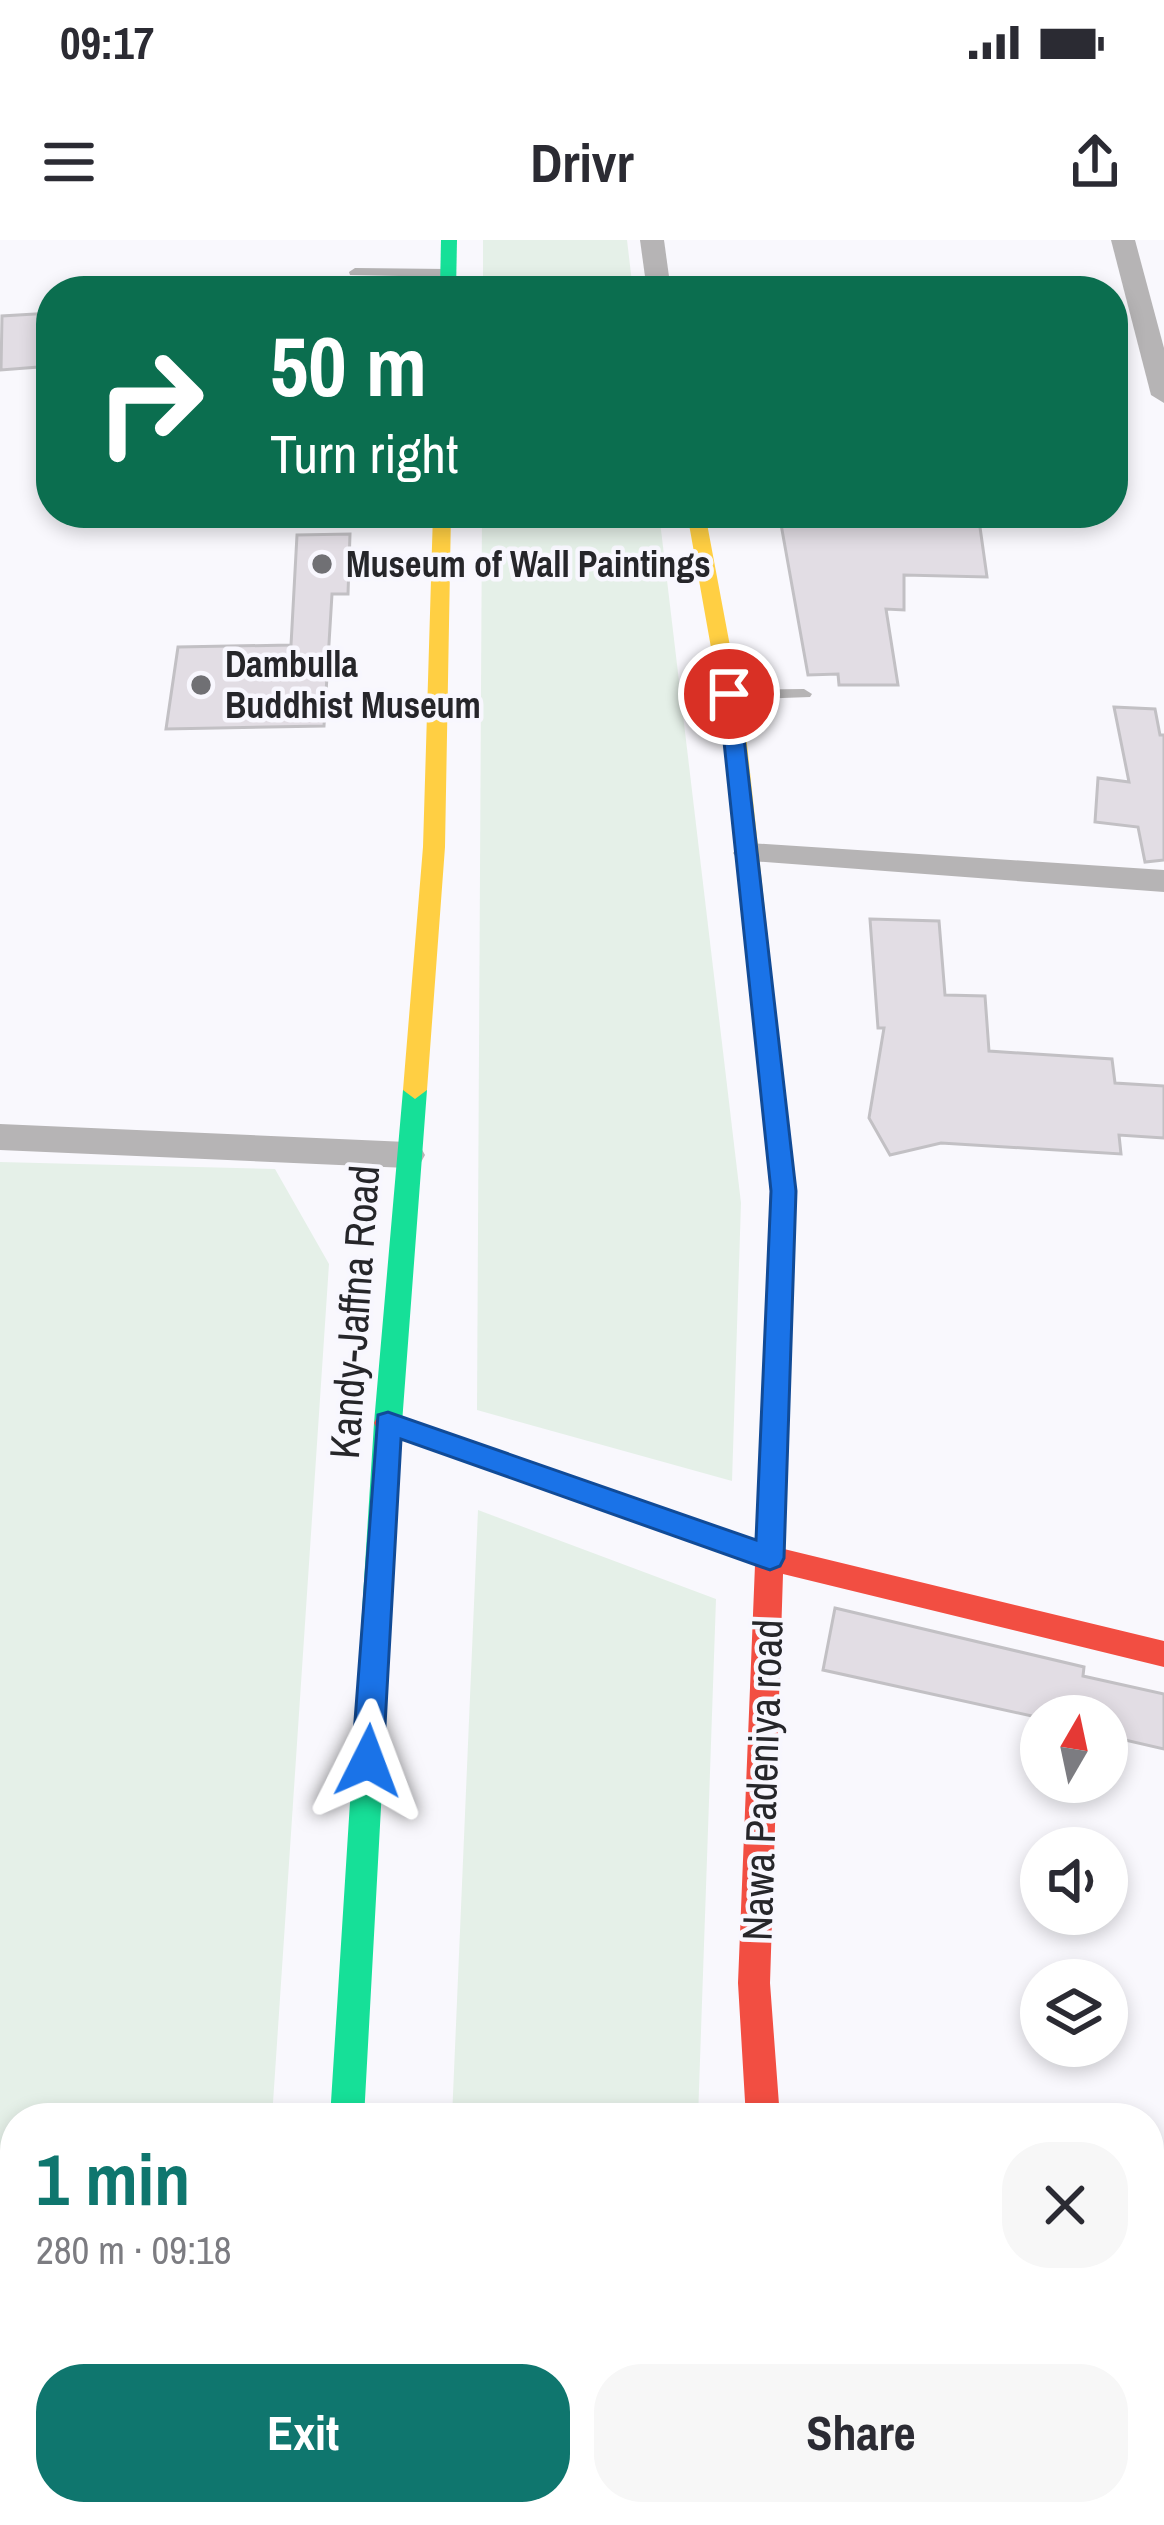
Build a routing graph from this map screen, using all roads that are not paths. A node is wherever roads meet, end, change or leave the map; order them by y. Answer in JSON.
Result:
{"nodes":[{"id":1,"x":449,"y":240,"type":"edge"},
{"id":2,"x":652,"y":240,"type":"edge"},
{"id":3,"x":1123,"y":240,"type":"edge"},
{"id":4,"x":355,"y":272,"type":"dead end"},
{"id":5,"x":392,"y":276,"type":"edge"},
{"id":6,"x":448,"y":276,"type":"edge"},
{"id":7,"x":657,"y":276,"type":"edge"},
{"id":8,"x":1151,"y":300,"type":"edge"},
{"id":9,"x":1164,"y":395,"type":"edge"},
{"id":10,"x":442,"y":528,"type":"edge"},
{"id":11,"x":699,"y":528,"type":"edge"},
{"id":12,"x":729,"y":694,"type":"junction"},
{"id":13,"x":804,"y":694,"type":"dead end"},
{"id":14,"x":748,"y":854,"type":"junction"},
{"id":15,"x":1164,"y":881,"type":"edge"},
{"id":16,"x":0,"y":1137,"type":"edge"},
{"id":17,"x":407,"y":1155,"type":"junction"},
{"id":18,"x":388,"y":1423,"type":"junction"},
{"id":19,"x":770,"y":1558,"type":"junction"},
{"id":20,"x":1164,"y":1654,"type":"edge"},
{"id":21,"x":347,"y":2103,"type":"edge"},
{"id":22,"x":762,"y":2103,"type":"edge"}],
"edges":[{"from":1,"to":6,"type":"main road"},
{"from":2,"to":7,"type":"street"},
{"from":3,"to":8,"type":"street"},
{"from":4,"to":5,"type":"lane"},
{"from":8,"to":9,"type":"street"},
{"from":10,"to":17,"type":"main road","name":"Kandy-Jaffna Road"},
{"from":11,"to":12,"type":"main road","name":"Nawa Padeniya road"},
{"from":12,"to":13,"type":"lane"},
{"from":12,"to":14,"type":"main road","name":"Nawa Padeniya road"},
{"from":14,"to":15,"type":"street"},
{"from":14,"to":19,"type":"main road","name":"Nawa Padeniya road"},
{"from":16,"to":17,"type":"street"},
{"from":17,"to":18,"type":"main road","name":"Kandy-Jaffna Road"},
{"from":18,"to":19,"type":"main road"},
{"from":18,"to":21,"type":"main road","name":"Kandy-Jaffna Road"},
{"from":19,"to":20,"type":"main road"},
{"from":19,"to":22,"type":"main road","name":"Nawa Padeniya road"}]}
